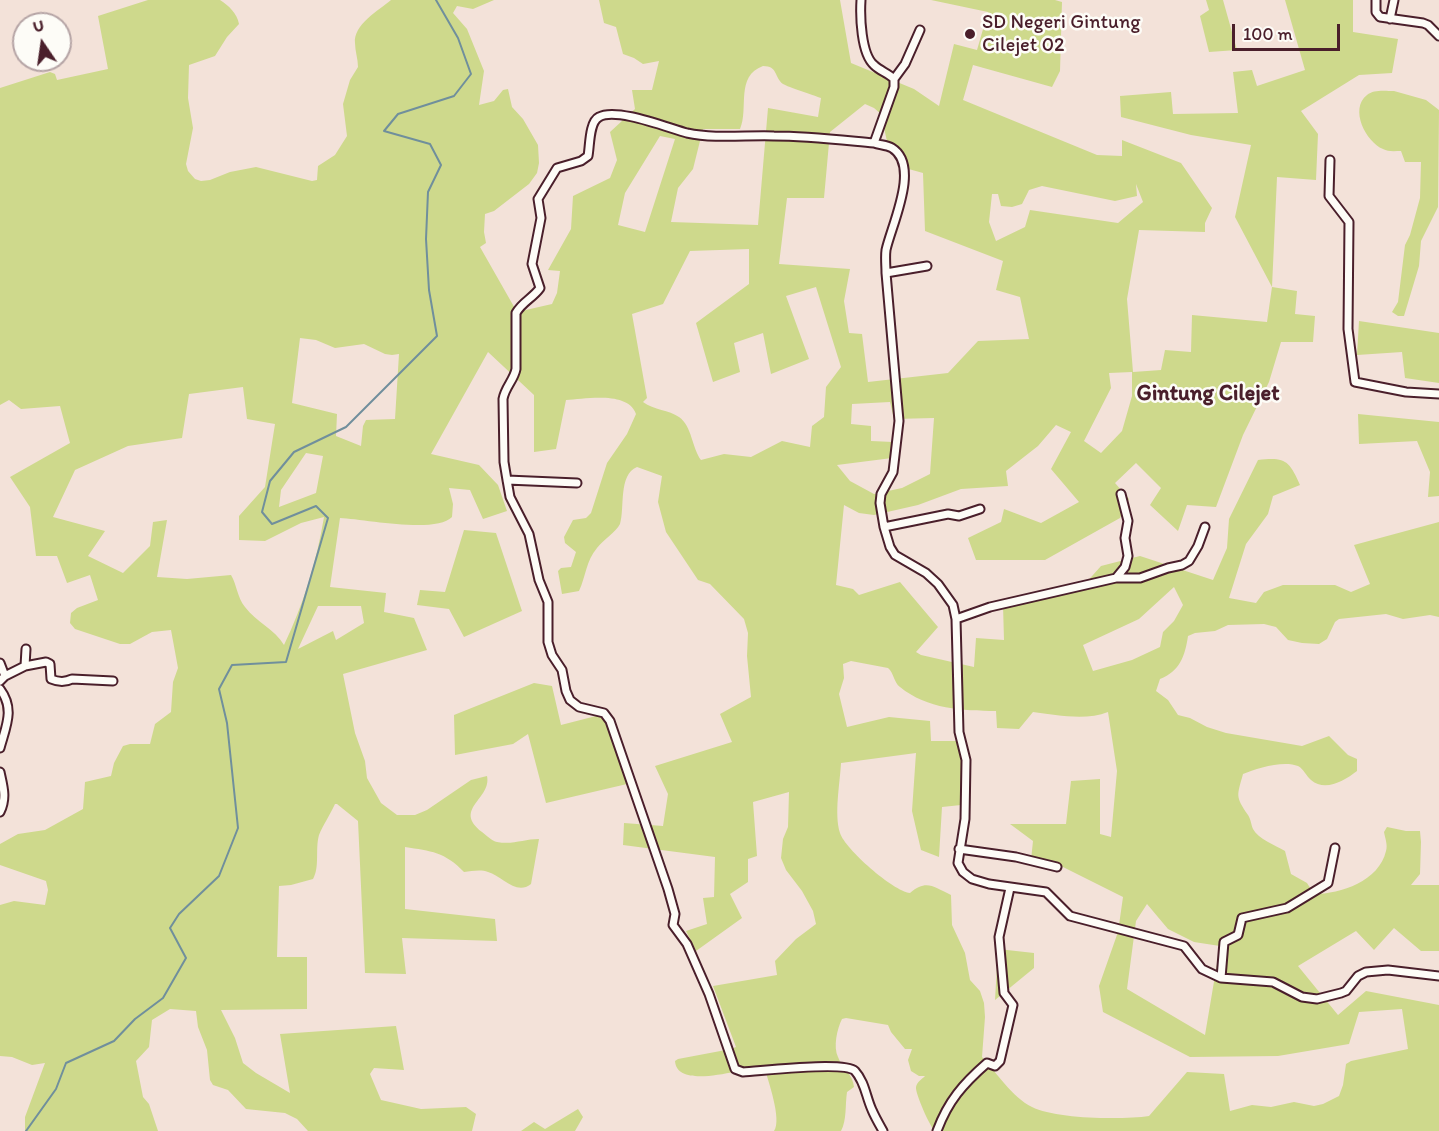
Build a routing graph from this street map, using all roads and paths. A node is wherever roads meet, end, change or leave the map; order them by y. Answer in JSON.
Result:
{"nodes":[{"id":1,"x":861,"y":0,"type":"edge"},
{"id":2,"x":1376,"y":0,"type":"edge"},
{"id":3,"x":1394,"y":0,"type":"edge"},
{"id":4,"x":1390,"y":19,"type":"junction"},
{"id":5,"x":920,"y":30,"type":"dead end"},
{"id":6,"x":1439,"y":36,"type":"edge"},
{"id":7,"x":894,"y":79,"type":"junction"},
{"id":8,"x":874,"y":143,"type":"junction"},
{"id":9,"x":1330,"y":160,"type":"dead end"},
{"id":10,"x":927,"y":266,"type":"dead end"},
{"id":11,"x":886,"y":273,"type":"junction"},
{"id":12,"x":1439,"y":394,"type":"edge"},
{"id":13,"x":507,"y":480,"type":"junction"},
{"id":14,"x":577,"y":483,"type":"dead end"},
{"id":15,"x":1121,"y":494,"type":"dead end"},
{"id":16,"x":980,"y":509,"type":"dead end"},
{"id":17,"x":884,"y":527,"type":"junction"},
{"id":18,"x":1205,"y":527,"type":"dead end"},
{"id":19,"x":1116,"y":578,"type":"junction"},
{"id":20,"x":956,"y":619,"type":"junction"},
{"id":21,"x":26,"y":649,"type":"dead end"},
{"id":22,"x":0,"y":663,"type":"edge"},
{"id":23,"x":25,"y":666,"type":"junction"},
{"id":24,"x":2,"y":679,"type":"edge"},
{"id":25,"x":113,"y":681,"type":"dead end"},
{"id":26,"x":0,"y":689,"type":"edge"},
{"id":27,"x":0,"y":748,"type":"edge"},
{"id":28,"x":0,"y":772,"type":"edge"},
{"id":29,"x":0,"y":812,"type":"edge"},
{"id":30,"x":1335,"y":848,"type":"dead end"},
{"id":31,"x":959,"y":849,"type":"junction"},
{"id":32,"x":1057,"y":867,"type":"dead end"},
{"id":33,"x":1010,"y":888,"type":"junction"},
{"id":34,"x":1439,"y":976,"type":"edge"},
{"id":35,"x":1221,"y":978,"type":"junction"},
{"id":36,"x":883,"y":1131,"type":"edge"},
{"id":37,"x":937,"y":1131,"type":"edge"}],
"edges":[{"from":1,"to":7,"type":"street"},
{"from":2,"to":4,"type":"street"},
{"from":3,"to":4,"type":"street"},
{"from":4,"to":6,"type":"street"},
{"from":5,"to":7,"type":"street"},
{"from":7,"to":8,"type":"street"},
{"from":8,"to":11,"type":"street"},
{"from":8,"to":13,"type":"street"},
{"from":9,"to":12,"type":"street"},
{"from":10,"to":11,"type":"street"},
{"from":11,"to":17,"type":"street"},
{"from":13,"to":14,"type":"street"},
{"from":13,"to":36,"type":"street"},
{"from":15,"to":19,"type":"street"},
{"from":16,"to":17,"type":"street"},
{"from":17,"to":20,"type":"street"},
{"from":18,"to":19,"type":"street"},
{"from":19,"to":20,"type":"street"},
{"from":20,"to":31,"type":"street"},
{"from":21,"to":23,"type":"street"},
{"from":22,"to":24,"type":"street"},
{"from":23,"to":24,"type":"street"},
{"from":23,"to":25,"type":"street"},
{"from":26,"to":27,"type":"street"},
{"from":28,"to":29,"type":"street"},
{"from":30,"to":35,"type":"street"},
{"from":31,"to":32,"type":"street"},
{"from":31,"to":33,"type":"street"},
{"from":33,"to":35,"type":"street"},
{"from":33,"to":37,"type":"street"},
{"from":34,"to":35,"type":"street"}]}
